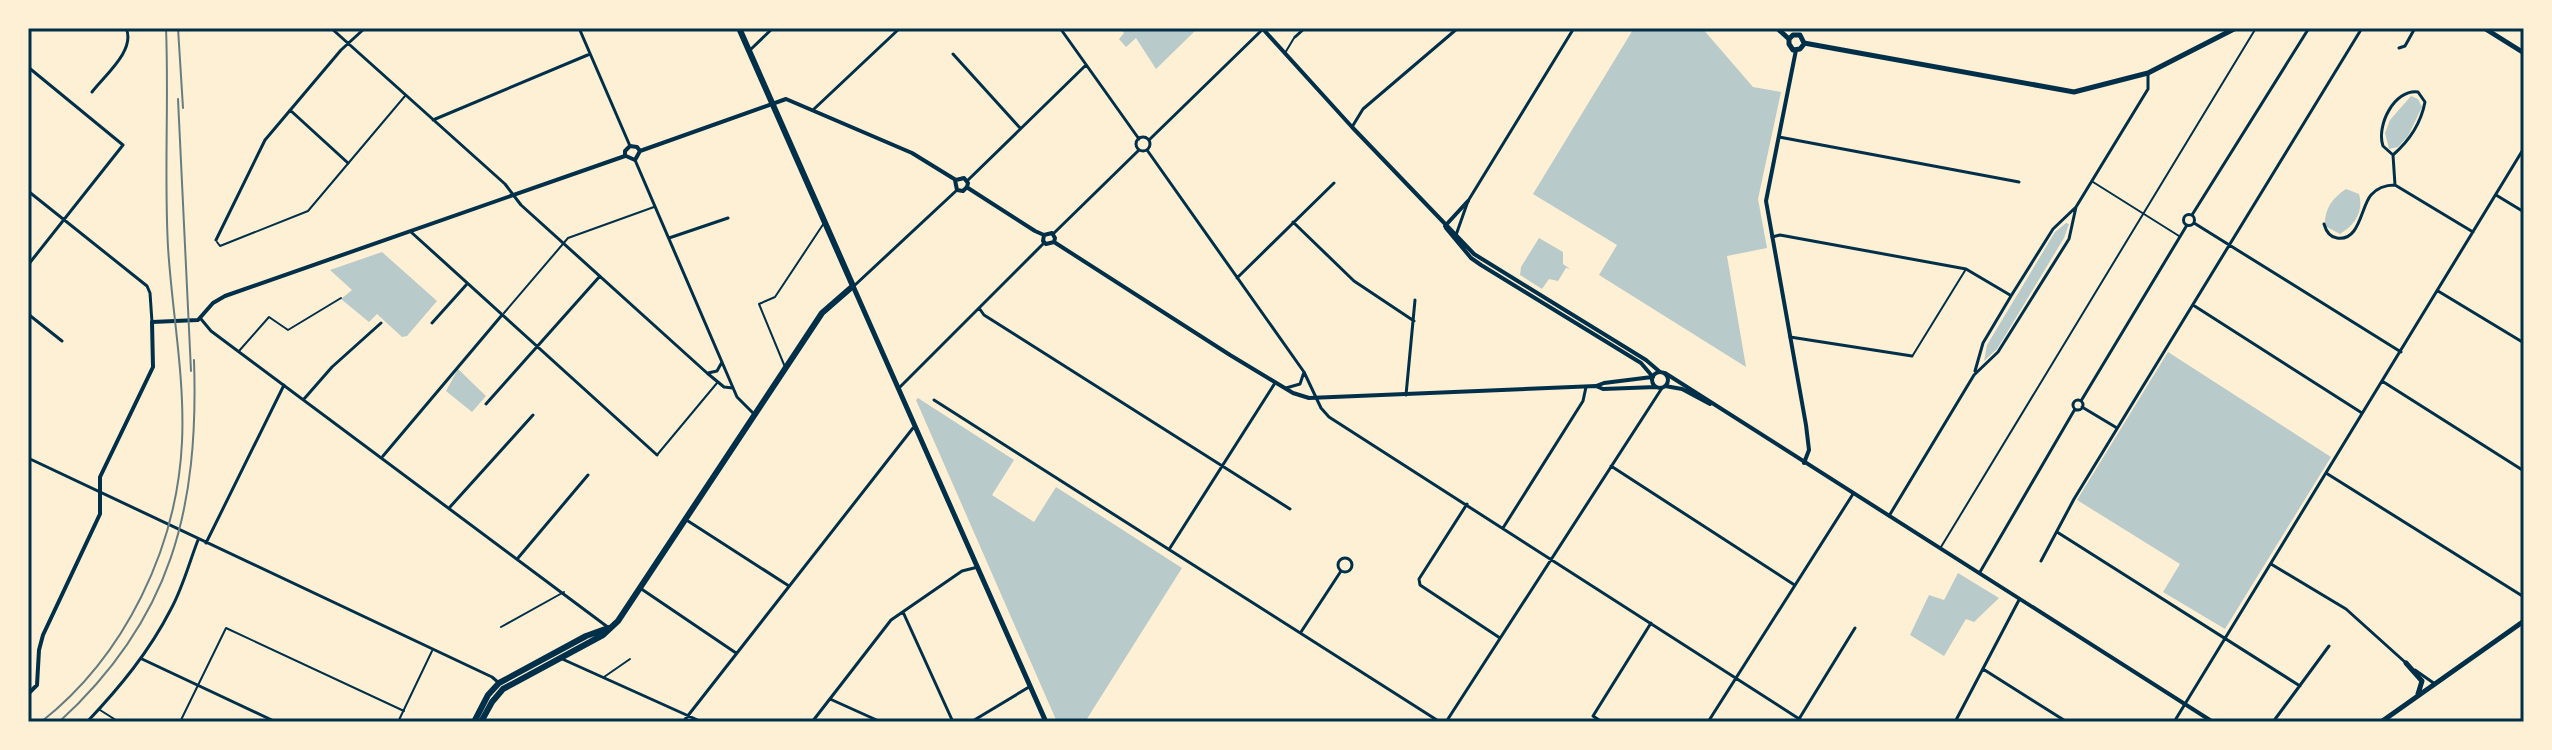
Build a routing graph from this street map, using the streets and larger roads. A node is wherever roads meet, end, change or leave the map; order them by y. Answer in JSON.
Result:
{"nodes":[{"id":1,"x":126,"y":28,"type":"edge"},
{"id":2,"x":331,"y":28,"type":"edge"},
{"id":3,"x":365,"y":28,"type":"edge"},
{"id":4,"x":579,"y":28,"type":"edge"},
{"id":5,"x":739,"y":28,"type":"edge"},
{"id":6,"x":773,"y":28,"type":"edge"},
{"id":7,"x":900,"y":28,"type":"edge"},
{"id":8,"x":1060,"y":28,"type":"edge"},
{"id":9,"x":1262,"y":28,"type":"edge"},
{"id":10,"x":1305,"y":28,"type":"edge"},
{"id":11,"x":1458,"y":28,"type":"edge"},
{"id":12,"x":1574,"y":28,"type":"edge"},
{"id":13,"x":1777,"y":28,"type":"edge"},
{"id":14,"x":2309,"y":28,"type":"edge"},
{"id":15,"x":2362,"y":28,"type":"edge"},
{"id":16,"x":2415,"y":28,"type":"edge"},
{"id":17,"x":2484,"y":28,"type":"edge"},
{"id":18,"x":2230,"y":29,"type":"edge"},
{"id":19,"x":1800,"y":32,"type":"edge"},
{"id":20,"x":1295,"y":37,"type":"road end"},
{"id":21,"x":1789,"y":39,"type":"junction"},
{"id":22,"x":1804,"y":43,"type":"junction"},
{"id":23,"x":348,"y":44,"type":"junction"},
{"id":24,"x":2399,"y":48,"type":"dead end"},
{"id":25,"x":1796,"y":50,"type":"junction"},
{"id":26,"x":749,"y":51,"type":"junction"},
{"id":27,"x":2524,"y":53,"type":"edge"},
{"id":28,"x":590,"y":54,"type":"junction"},
{"id":29,"x":953,"y":54,"type":"dead end"},
{"id":30,"x":1086,"y":65,"type":"junction"},
{"id":31,"x":28,"y":67,"type":"edge"},
{"id":32,"x":2148,"y":73,"type":"junction"},
{"id":33,"x":92,"y":92,"type":"dead end"},
{"id":34,"x":772,"y":104,"type":"junction"},
{"id":35,"x":814,"y":109,"type":"junction"},
{"id":36,"x":290,"y":110,"type":"junction"},
{"id":37,"x":433,"y":120,"type":"junction"},
{"id":38,"x":1352,"y":127,"type":"junction"},
{"id":39,"x":1020,"y":128,"type":"junction"},
{"id":40,"x":1778,"y":137,"type":"junction"},
{"id":41,"x":1139,"y":139,"type":"junction"},
{"id":42,"x":1149,"y":140,"type":"junction"},
{"id":43,"x":630,"y":146,"type":"junction"},
{"id":44,"x":2524,"y":148,"type":"edge"},
{"id":45,"x":1139,"y":150,"type":"junction"},
{"id":46,"x":1147,"y":150,"type":"junction"},
{"id":47,"x":640,"y":151,"type":"junction"},
{"id":48,"x":2393,"y":155,"type":"junction"},
{"id":49,"x":625,"y":156,"type":"junction"},
{"id":50,"x":635,"y":160,"type":"junction"},
{"id":51,"x":348,"y":163,"type":"road end"},
{"id":52,"x":956,"y":180,"type":"junction"},
{"id":53,"x":967,"y":181,"type":"junction"},
{"id":54,"x":2019,"y":182,"type":"dead end"},
{"id":55,"x":1334,"y":183,"type":"dead end"},
{"id":56,"x":2395,"y":185,"type":"junction"},
{"id":57,"x":967,"y":187,"type":"junction"},
{"id":58,"x":957,"y":190,"type":"junction"},
{"id":59,"x":28,"y":191,"type":"edge"},
{"id":60,"x":513,"y":195,"type":"junction"},
{"id":61,"x":2496,"y":195,"type":"junction"},
{"id":62,"x":1468,"y":201,"type":"junction"},
{"id":63,"x":2076,"y":207,"type":"junction"},
{"id":64,"x":2524,"y":212,"type":"edge"},
{"id":65,"x":2192,"y":215,"type":"junction"},
{"id":66,"x":728,"y":218,"type":"dead end"},
{"id":67,"x":64,"y":219,"type":"junction"},
{"id":68,"x":1293,"y":222,"type":"junction"},
{"id":69,"x":2194,"y":223,"type":"junction"},
{"id":70,"x":2324,"y":224,"type":"dead end"},
{"id":71,"x":2187,"y":225,"type":"junction"},
{"id":72,"x":1445,"y":226,"type":"junction"},
{"id":73,"x":410,"y":231,"type":"junction"},
{"id":74,"x":2473,"y":232,"type":"junction"},
{"id":75,"x":1053,"y":234,"type":"junction"},
{"id":76,"x":1453,"y":234,"type":"junction"},
{"id":77,"x":1044,"y":235,"type":"junction"},
{"id":78,"x":1772,"y":237,"type":"junction"},
{"id":79,"x":669,"y":238,"type":"junction"},
{"id":80,"x":216,"y":240,"type":"road end"},
{"id":81,"x":1054,"y":242,"type":"junction"},
{"id":82,"x":1044,"y":243,"type":"junction"},
{"id":83,"x":2229,"y":245,"type":"junction"},
{"id":84,"x":28,"y":265,"type":"edge"},
{"id":85,"x":600,"y":276,"type":"junction"},
{"id":86,"x":1237,"y":278,"type":"junction"},
{"id":87,"x":467,"y":284,"type":"junction"},
{"id":88,"x":853,"y":286,"type":"junction"},
{"id":89,"x":2437,"y":290,"type":"junction"},
{"id":90,"x":2011,"y":296,"type":"junction"},
{"id":91,"x":1415,"y":300,"type":"dead end"},
{"id":92,"x":2193,"y":305,"type":"junction"},
{"id":93,"x":979,"y":308,"type":"junction"},
{"id":94,"x":28,"y":314,"type":"edge"},
{"id":95,"x":502,"y":315,"type":"junction"},
{"id":96,"x":198,"y":319,"type":"junction"},
{"id":97,"x":1414,"y":321,"type":"junction"},
{"id":98,"x":152,"y":322,"type":"junction"},
{"id":99,"x":381,"y":323,"type":"dead end"},
{"id":100,"x":432,"y":323,"type":"dead end"},
{"id":101,"x":1790,"y":337,"type":"junction"},
{"id":102,"x":62,"y":341,"type":"dead end"},
{"id":103,"x":2524,"y":343,"type":"edge"},
{"id":104,"x":537,"y":347,"type":"junction"},
{"id":105,"x":2401,"y":352,"type":"junction"},
{"id":106,"x":1912,"y":356,"type":"road end"},
{"id":107,"x":722,"y":362,"type":"junction"},
{"id":108,"x":1304,"y":372,"type":"junction"},
{"id":109,"x":1662,"y":372,"type":"junction"},
{"id":110,"x":707,"y":373,"type":"junction"},
{"id":111,"x":1974,"y":375,"type":"junction"},
{"id":112,"x":1653,"y":377,"type":"junction"},
{"id":113,"x":730,"y":381,"type":"junction"},
{"id":114,"x":2381,"y":381,"type":"junction"},
{"id":115,"x":719,"y":383,"type":"junction"},
{"id":116,"x":1276,"y":383,"type":"junction"},
{"id":117,"x":284,"y":385,"type":"junction"},
{"id":118,"x":1596,"y":386,"type":"junction"},
{"id":119,"x":1586,"y":387,"type":"junction"},
{"id":120,"x":1661,"y":387,"type":"junction"},
{"id":121,"x":733,"y":388,"type":"junction"},
{"id":122,"x":899,"y":388,"type":"junction"},
{"id":123,"x":1286,"y":388,"type":"junction"},
{"id":124,"x":1406,"y":395,"type":"junction"},
{"id":125,"x":304,"y":399,"type":"junction"},
{"id":126,"x":1318,"y":399,"type":"junction"},
{"id":127,"x":934,"y":400,"type":"dead end"},
{"id":128,"x":2081,"y":401,"type":"junction"},
{"id":129,"x":486,"y":404,"type":"dead end"},
{"id":130,"x":1712,"y":404,"type":"junction"},
{"id":131,"x":2082,"y":407,"type":"junction"},
{"id":132,"x":2075,"y":409,"type":"junction"},
{"id":133,"x":2363,"y":414,"type":"junction"},
{"id":134,"x":533,"y":415,"type":"dead end"},
{"id":135,"x":755,"y":415,"type":"junction"},
{"id":136,"x":916,"y":425,"type":"junction"},
{"id":137,"x":2118,"y":428,"type":"junction"},
{"id":138,"x":657,"y":455,"type":"road end"},
{"id":139,"x":382,"y":457,"type":"junction"},
{"id":140,"x":28,"y":458,"type":"edge"},
{"id":141,"x":1804,"y":463,"type":"junction"},
{"id":142,"x":1223,"y":466,"type":"junction"},
{"id":143,"x":1611,"y":466,"type":"junction"},
{"id":144,"x":2524,"y":471,"type":"edge"},
{"id":145,"x":2326,"y":473,"type":"junction"},
{"id":146,"x":588,"y":475,"type":"dead end"},
{"id":147,"x":100,"y":493,"type":"junction"},
{"id":148,"x":1853,"y":494,"type":"junction"},
{"id":149,"x":1467,"y":504,"type":"junction"},
{"id":150,"x":450,"y":507,"type":"junction"},
{"id":151,"x":1290,"y":509,"type":"dead end"},
{"id":152,"x":1888,"y":517,"type":"junction"},
{"id":153,"x":686,"y":519,"type":"junction"},
{"id":154,"x":1503,"y":528,"type":"junction"},
{"id":155,"x":2057,"y":532,"type":"junction"},
{"id":156,"x":198,"y":539,"type":"junction"},
{"id":157,"x":206,"y":543,"type":"junction"},
{"id":158,"x":1170,"y":548,"type":"junction"},
{"id":159,"x":518,"y":558,"type":"junction"},
{"id":160,"x":1551,"y":559,"type":"junction"},
{"id":161,"x":2041,"y":561,"type":"dead end"},
{"id":162,"x":2271,"y":564,"type":"junction"},
{"id":163,"x":978,"y":567,"type":"junction"},
{"id":164,"x":1341,"y":571,"type":"dead end"},
{"id":165,"x":1979,"y":574,"type":"junction"},
{"id":166,"x":1794,"y":585,"type":"junction"},
{"id":167,"x":789,"y":586,"type":"junction"},
{"id":168,"x":640,"y":588,"type":"junction"},
{"id":169,"x":2524,"y":597,"type":"edge"},
{"id":170,"x":2019,"y":600,"type":"junction"},
{"id":171,"x":903,"y":612,"type":"junction"},
{"id":172,"x":2524,"y":621,"type":"edge"},
{"id":173,"x":1651,"y":623,"type":"junction"},
{"id":174,"x":609,"y":628,"type":"junction"},
{"id":175,"x":1855,"y":628,"type":"dead end"},
{"id":176,"x":1301,"y":632,"type":"junction"},
{"id":177,"x":1500,"y":638,"type":"junction"},
{"id":178,"x":2226,"y":638,"type":"junction"},
{"id":179,"x":2329,"y":646,"type":"dead end"},
{"id":180,"x":736,"y":653,"type":"junction"},
{"id":181,"x":560,"y":658,"type":"junction"},
{"id":182,"x":142,"y":659,"type":"junction"},
{"id":183,"x":2406,"y":663,"type":"junction"},
{"id":184,"x":1983,"y":669,"type":"junction"},
{"id":185,"x":1736,"y":678,"type":"junction"},
{"id":186,"x":499,"y":683,"type":"junction"},
{"id":187,"x":2435,"y":685,"type":"junction"},
{"id":188,"x":1030,"y":686,"type":"junction"},
{"id":189,"x":2300,"y":686,"type":"junction"},
{"id":190,"x":28,"y":694,"type":"edge"},
{"id":191,"x":2415,"y":698,"type":"junction"},
{"id":192,"x":830,"y":699,"type":"junction"},
{"id":193,"x":2185,"y":705,"type":"junction"},
{"id":194,"x":688,"y":716,"type":"junction"},
{"id":195,"x":1593,"y":716,"type":"junction"},
{"id":196,"x":1799,"y":719,"type":"junction"},
{"id":197,"x":87,"y":722,"type":"edge"},
{"id":198,"x":276,"y":722,"type":"edge"},
{"id":199,"x":474,"y":722,"type":"edge"},
{"id":200,"x":481,"y":722,"type":"edge"},
{"id":201,"x":683,"y":722,"type":"edge"},
{"id":202,"x":702,"y":722,"type":"edge"},
{"id":203,"x":812,"y":722,"type":"edge"},
{"id":204,"x":881,"y":722,"type":"edge"},
{"id":205,"x":953,"y":722,"type":"edge"},
{"id":206,"x":971,"y":722,"type":"edge"},
{"id":207,"x":1046,"y":722,"type":"edge"},
{"id":208,"x":1443,"y":722,"type":"edge"},
{"id":209,"x":1589,"y":722,"type":"edge"},
{"id":210,"x":1602,"y":722,"type":"edge"},
{"id":211,"x":1708,"y":722,"type":"edge"},
{"id":212,"x":1804,"y":722,"type":"edge"},
{"id":213,"x":1955,"y":722,"type":"edge"},
{"id":214,"x":2067,"y":722,"type":"edge"},
{"id":215,"x":2174,"y":722,"type":"edge"},
{"id":216,"x":2213,"y":722,"type":"edge"},
{"id":217,"x":2273,"y":722,"type":"edge"},
{"id":218,"x":2381,"y":722,"type":"edge"}],
"edges":[{"from":1,"to":33,"type":"street"},
{"from":2,"to":23,"type":"street"},
{"from":3,"to":23,"type":"street"},
{"from":4,"to":28,"type":"street"},
{"from":5,"to":26,"type":"highway"},
{"from":6,"to":26,"type":"street"},
{"from":7,"to":35,"type":"street"},
{"from":8,"to":30,"type":"street"},
{"from":9,"to":38,"type":"street"},
{"from":9,"to":42,"type":"street"},
{"from":10,"to":20,"type":"street"},
{"from":11,"to":38,"type":"street"},
{"from":12,"to":62,"type":"street"},
{"from":13,"to":21,"type":"main road"},
{"from":14,"to":65,"type":"street"},
{"from":15,"to":83,"type":"street"},
{"from":16,"to":24,"type":"street"},
{"from":17,"to":27,"type":"main road"},
{"from":18,"to":32,"type":"main road"},
{"from":19,"to":21,"type":"main road"},
{"from":19,"to":22,"type":"main road"},
{"from":21,"to":25,"type":"main road"},
{"from":22,"to":25,"type":"main road"},
{"from":22,"to":32,"type":"main road"},
{"from":23,"to":36,"type":"street"},
{"from":23,"to":37,"type":"street"},
{"from":25,"to":40,"type":"street"},
{"from":26,"to":34,"type":"highway"},
{"from":28,"to":37,"type":"street"},
{"from":28,"to":43,"type":"street"},
{"from":29,"to":39,"type":"street"},
{"from":30,"to":39,"type":"street"},
{"from":30,"to":41,"type":"street"},
{"from":31,"to":67,"type":"street"},
{"from":32,"to":63,"type":"street"},
{"from":34,"to":35,"type":"street"},
{"from":34,"to":47,"type":"street"},
{"from":34,"to":88,"type":"highway"},
{"from":35,"to":52,"type":"street"},
{"from":36,"to":51,"type":"street"},
{"from":36,"to":80,"type":"street"},
{"from":37,"to":60,"type":"street"},
{"from":38,"to":72,"type":"street"},
{"from":39,"to":53,"type":"street"},
{"from":40,"to":54,"type":"street"},
{"from":40,"to":78,"type":"street"},
{"from":41,"to":42,"type":"street"},
{"from":41,"to":45,"type":"street"},
{"from":42,"to":46,"type":"street"},
{"from":43,"to":47,"type":"street"},
{"from":43,"to":49,"type":"street"},
{"from":44,"to":61,"type":"street"},
{"from":45,"to":46,"type":"street"},
{"from":45,"to":75,"type":"street"},
{"from":46,"to":86,"type":"street"},
{"from":47,"to":50,"type":"street"},
{"from":48,"to":48,"type":"street"},
{"from":48,"to":56,"type":"street"},
{"from":49,"to":50,"type":"street"},
{"from":49,"to":60,"type":"street"},
{"from":50,"to":79,"type":"street"},
{"from":52,"to":53,"type":"street"},
{"from":52,"to":58,"type":"street"},
{"from":53,"to":57,"type":"street"},
{"from":55,"to":68,"type":"street"},
{"from":56,"to":70,"type":"street"},
{"from":56,"to":74,"type":"street"},
{"from":57,"to":58,"type":"street"},
{"from":57,"to":77,"type":"street"},
{"from":58,"to":88,"type":"street"},
{"from":59,"to":67,"type":"street"},
{"from":60,"to":73,"type":"street"},
{"from":60,"to":85,"type":"street"},
{"from":61,"to":64,"type":"street"},
{"from":61,"to":74,"type":"street"},
{"from":62,"to":72,"type":"street"},
{"from":62,"to":76,"type":"street"},
{"from":63,"to":90,"type":"street"},
{"from":63,"to":111,"type":"street"},
{"from":65,"to":69,"type":"street"},
{"from":65,"to":71,"type":"street"},
{"from":66,"to":79,"type":"street"},
{"from":67,"to":84,"type":"street"},
{"from":67,"to":98,"type":"street"},
{"from":68,"to":86,"type":"street"},
{"from":68,"to":97,"type":"street"},
{"from":69,"to":71,"type":"street"},
{"from":69,"to":83,"type":"street"},
{"from":71,"to":128,"type":"street"},
{"from":72,"to":76,"type":"street"},
{"from":73,"to":87,"type":"street"},
{"from":73,"to":96,"type":"street"},
{"from":74,"to":89,"type":"street"},
{"from":75,"to":77,"type":"street"},
{"from":75,"to":81,"type":"street"},
{"from":76,"to":109,"type":"street"},
{"from":76,"to":112,"type":"street"},
{"from":77,"to":82,"type":"street"},
{"from":78,"to":90,"type":"street"},
{"from":78,"to":101,"type":"street"},
{"from":79,"to":107,"type":"street"},
{"from":81,"to":82,"type":"street"},
{"from":81,"to":116,"type":"street"},
{"from":82,"to":93,"type":"street"},
{"from":83,"to":92,"type":"street"},
{"from":83,"to":105,"type":"street"},
{"from":85,"to":104,"type":"street"},
{"from":85,"to":110,"type":"street"},
{"from":86,"to":108,"type":"street"},
{"from":87,"to":95,"type":"street"},
{"from":87,"to":100,"type":"street"},
{"from":88,"to":122,"type":"main road"},
{"from":88,"to":135,"type":"highway"},
{"from":89,"to":103,"type":"street"},
{"from":89,"to":105,"type":"street"},
{"from":90,"to":111,"type":"street"},
{"from":91,"to":97,"type":"street"},
{"from":92,"to":133,"type":"street"},
{"from":92,"to":137,"type":"street"},
{"from":93,"to":122,"type":"street"},
{"from":93,"to":142,"type":"street"},
{"from":94,"to":102,"type":"street"},
{"from":95,"to":104,"type":"street"},
{"from":95,"to":139,"type":"street"},
{"from":96,"to":98,"type":"street"},
{"from":96,"to":117,"type":"street"},
{"from":97,"to":124,"type":"street"},
{"from":98,"to":147,"type":"street"},
{"from":99,"to":125,"type":"street"},
{"from":101,"to":106,"type":"street"},
{"from":101,"to":141,"type":"street"},
{"from":104,"to":129,"type":"street"},
{"from":104,"to":138,"type":"street"},
{"from":105,"to":114,"type":"street"},
{"from":107,"to":110,"type":"street"},
{"from":107,"to":113,"type":"street"},
{"from":108,"to":123,"type":"street"},
{"from":108,"to":126,"type":"street"},
{"from":109,"to":112,"type":"street"},
{"from":109,"to":120,"type":"street"},
{"from":109,"to":130,"type":"street"},
{"from":110,"to":115,"type":"street"},
{"from":111,"to":152,"type":"street"},
{"from":112,"to":118,"type":"street"},
{"from":112,"to":120,"type":"street"},
{"from":113,"to":115,"type":"street"},
{"from":113,"to":121,"type":"street"},
{"from":114,"to":133,"type":"street"},
{"from":114,"to":144,"type":"street"},
{"from":115,"to":121,"type":"street"},
{"from":116,"to":123,"type":"street"},
{"from":116,"to":142,"type":"street"},
{"from":117,"to":125,"type":"street"},
{"from":117,"to":157,"type":"street"},
{"from":118,"to":119,"type":"street"},
{"from":118,"to":120,"type":"street"},
{"from":119,"to":124,"type":"street"},
{"from":119,"to":154,"type":"street"},
{"from":120,"to":130,"type":"street"},
{"from":120,"to":143,"type":"street"},
{"from":121,"to":135,"type":"street"},
{"from":122,"to":136,"type":"main road"},
{"from":123,"to":126,"type":"street"},
{"from":124,"to":126,"type":"street"},
{"from":125,"to":139,"type":"street"},
{"from":126,"to":149,"type":"street"},
{"from":127,"to":158,"type":"street"},
{"from":128,"to":131,"type":"street"},
{"from":128,"to":132,"type":"street"},
{"from":130,"to":141,"type":"street"},
{"from":131,"to":132,"type":"street"},
{"from":131,"to":137,"type":"street"},
{"from":132,"to":165,"type":"street"},
{"from":133,"to":145,"type":"street"},
{"from":134,"to":150,"type":"street"},
{"from":135,"to":153,"type":"highway"},
{"from":136,"to":163,"type":"main road"},
{"from":136,"to":167,"type":"street"},
{"from":137,"to":155,"type":"street"},
{"from":139,"to":150,"type":"street"},
{"from":140,"to":147,"type":"street"},
{"from":141,"to":148,"type":"street"},
{"from":142,"to":151,"type":"street"},
{"from":142,"to":158,"type":"street"},
{"from":143,"to":160,"type":"street"},
{"from":143,"to":166,"type":"street"},
{"from":145,"to":162,"type":"street"},
{"from":145,"to":169,"type":"street"},
{"from":146,"to":159,"type":"street"},
{"from":147,"to":156,"type":"street"},
{"from":147,"to":190,"type":"street"},
{"from":148,"to":152,"type":"street"},
{"from":148,"to":166,"type":"street"},
{"from":149,"to":154,"type":"street"},
{"from":149,"to":177,"type":"street"},
{"from":150,"to":159,"type":"street"},
{"from":152,"to":165,"type":"street"},
{"from":153,"to":167,"type":"street"},
{"from":153,"to":168,"type":"highway"},
{"from":154,"to":160,"type":"street"},
{"from":155,"to":161,"type":"street"},
{"from":155,"to":178,"type":"street"},
{"from":156,"to":157,"type":"street"},
{"from":156,"to":182,"type":"street"},
{"from":157,"to":186,"type":"street"},
{"from":158,"to":176,"type":"street"},
{"from":159,"to":174,"type":"street"},
{"from":160,"to":173,"type":"street"},
{"from":160,"to":177,"type":"street"},
{"from":162,"to":178,"type":"street"},
{"from":162,"to":183,"type":"street"},
{"from":163,"to":171,"type":"street"},
{"from":163,"to":188,"type":"main road"},
{"from":164,"to":176,"type":"street"},
{"from":165,"to":170,"type":"street"},
{"from":166,"to":185,"type":"street"},
{"from":167,"to":180,"type":"street"},
{"from":168,"to":174,"type":"highway"},
{"from":168,"to":180,"type":"street"},
{"from":170,"to":184,"type":"street"},
{"from":170,"to":193,"type":"street"},
{"from":171,"to":192,"type":"street"},
{"from":171,"to":205,"type":"street"},
{"from":172,"to":187,"type":"main road"},
{"from":173,"to":185,"type":"street"},
{"from":173,"to":195,"type":"street"},
{"from":174,"to":181,"type":"highway"},
{"from":174,"to":186,"type":"highway"},
{"from":175,"to":196,"type":"street"},
{"from":176,"to":208,"type":"street"},
{"from":177,"to":208,"type":"street"},
{"from":178,"to":189,"type":"street"},
{"from":178,"to":193,"type":"street"},
{"from":179,"to":189,"type":"street"},
{"from":180,"to":194,"type":"street"},
{"from":181,"to":194,"type":"street"},
{"from":181,"to":200,"type":"highway"},
{"from":182,"to":197,"type":"street"},
{"from":182,"to":198,"type":"street"},
{"from":183,"to":187,"type":"street"},
{"from":183,"to":191,"type":"main road"},
{"from":184,"to":213,"type":"street"},
{"from":184,"to":214,"type":"street"},
{"from":185,"to":196,"type":"street"},
{"from":185,"to":211,"type":"street"},
{"from":186,"to":199,"type":"highway"},
{"from":187,"to":191,"type":"main road"},
{"from":188,"to":206,"type":"street"},
{"from":188,"to":207,"type":"main road"},
{"from":189,"to":217,"type":"street"},
{"from":191,"to":218,"type":"main road"},
{"from":192,"to":203,"type":"street"},
{"from":192,"to":204,"type":"street"},
{"from":193,"to":215,"type":"street"},
{"from":193,"to":216,"type":"street"},
{"from":194,"to":201,"type":"street"},
{"from":194,"to":202,"type":"street"},
{"from":195,"to":209,"type":"street"},
{"from":195,"to":210,"type":"street"},
{"from":196,"to":212,"type":"street"}]}
